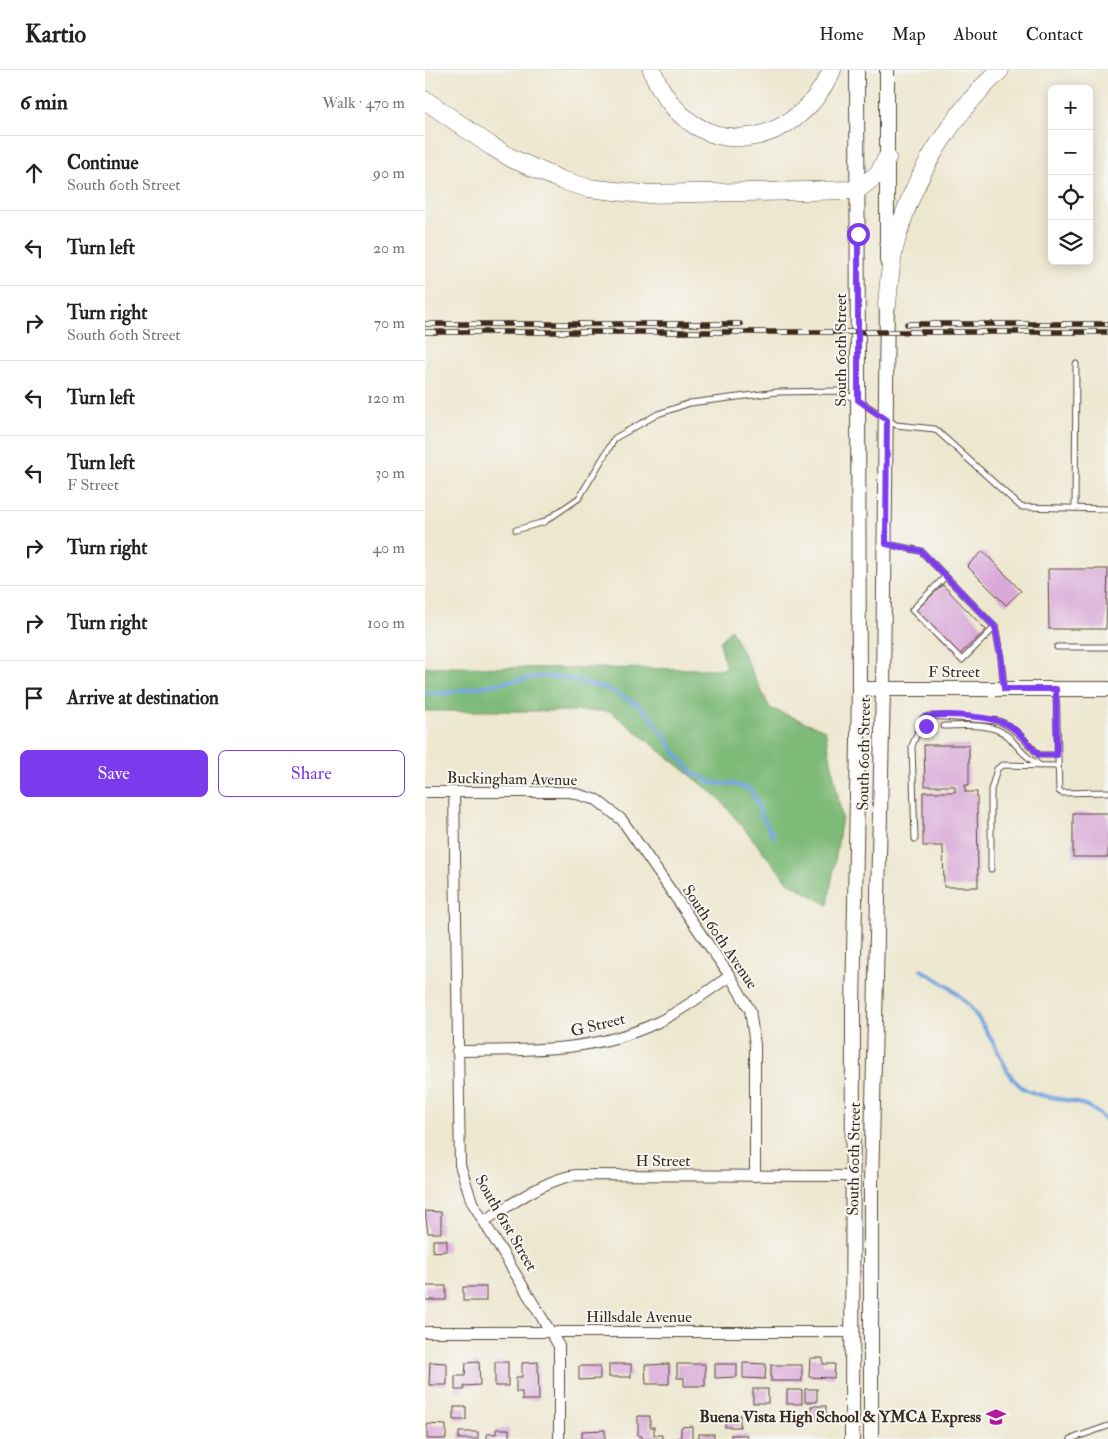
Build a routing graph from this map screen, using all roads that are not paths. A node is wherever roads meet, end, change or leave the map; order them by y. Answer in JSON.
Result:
{"nodes":[{"id":1,"x":652,"y":70,"type":"edge"},
{"id":2,"x":832,"y":70,"type":"edge"},
{"id":3,"x":857,"y":70,"type":"edge"},
{"id":4,"x":887,"y":70,"type":"edge"},
{"id":5,"x":999,"y":70,"type":"edge"},
{"id":6,"x":425,"y":100,"type":"edge"},
{"id":7,"x":887,"y":158,"type":"junction"},
{"id":8,"x":857,"y":190,"type":"junction"},
{"id":9,"x":887,"y":305,"type":"junction"},
{"id":10,"x":1076,"y":364,"type":"dead end"},
{"id":11,"x":858,"y":400,"type":"junction"},
{"id":12,"x":887,"y":420,"type":"junction"},
{"id":13,"x":1075,"y":508,"type":"junction"},
{"id":14,"x":1108,"y":509,"type":"edge"},
{"id":15,"x":516,"y":530,"type":"dead end"},
{"id":16,"x":886,"y":544,"type":"junction"},
{"id":17,"x":945,"y":577,"type":"junction"},
{"id":18,"x":957,"y":589,"type":"junction"},
{"id":19,"x":952,"y":594,"type":"dead end"},
{"id":20,"x":970,"y":602,"type":"junction"},
{"id":21,"x":965,"y":608,"type":"dead end"},
{"id":22,"x":982,"y":614,"type":"junction"},
{"id":23,"x":976,"y":619,"type":"dead end"},
{"id":24,"x":995,"y":627,"type":"junction"},
{"id":25,"x":1057,"y":647,"type":"dead end"},
{"id":26,"x":1108,"y":647,"type":"edge"},
{"id":27,"x":859,"y":689,"type":"junction"},
{"id":28,"x":883,"y":689,"type":"junction"},
{"id":29,"x":1004,"y":689,"type":"junction"},
{"id":30,"x":1056,"y":689,"type":"junction"},
{"id":31,"x":1108,"y":689,"type":"edge"},
{"id":32,"x":926,"y":726,"type":"dead end"},
{"id":33,"x":944,"y":726,"type":"dead end"},
{"id":34,"x":918,"y":730,"type":"junction"},
{"id":35,"x":1057,"y":755,"type":"junction"},
{"id":36,"x":1040,"y":765,"type":"junction"},
{"id":37,"x":1057,"y":766,"type":"junction"},
{"id":38,"x":425,"y":792,"type":"edge"},
{"id":39,"x":454,"y":792,"type":"junction"},
{"id":40,"x":1108,"y":792,"type":"edge"},
{"id":41,"x":597,"y":800,"type":"joint"},
{"id":42,"x":915,"y":839,"type":"dead end"},
{"id":43,"x":991,"y":869,"type":"dead end"},
{"id":44,"x":730,"y":976,"type":"junction"},
{"id":45,"x":457,"y":1051,"type":"junction"},
{"id":46,"x":755,"y":1176,"type":"junction"},
{"id":47,"x":853,"y":1176,"type":"junction"},
{"id":48,"x":484,"y":1221,"type":"junction"},
{"id":49,"x":425,"y":1332,"type":"edge"},
{"id":50,"x":551,"y":1332,"type":"junction"},
{"id":51,"x":853,"y":1332,"type":"junction"},
{"id":52,"x":1108,"y":1426,"type":"edge"},
{"id":53,"x":559,"y":1439,"type":"edge"},
{"id":54,"x":852,"y":1439,"type":"edge"},
{"id":55,"x":871,"y":1439,"type":"edge"},
{"id":56,"x":1071,"y":1439,"type":"edge"}],
"edges":[{"from":1,"to":2,"type":"highway"},
{"from":3,"to":8,"type":"main road","name":"South 60th Street"},
{"from":4,"to":7,"type":"main road","name":"South 60th Street"},
{"from":5,"to":9,"type":"highway"},
{"from":6,"to":8,"type":"highway"},
{"from":7,"to":8,"type":"highway"},
{"from":7,"to":9,"type":"main road","name":"South 60th Street"},
{"from":8,"to":11,"type":"main road","name":"South 60th Street"},
{"from":9,"to":12,"type":"main road","name":"South 60th Street"},
{"from":10,"to":13,"type":"lane"},
{"from":11,"to":12,"type":"lane"},
{"from":11,"to":15,"type":"lane"},
{"from":11,"to":27,"type":"main road","name":"South 60th Street"},
{"from":12,"to":13,"type":"lane"},
{"from":12,"to":16,"type":"main road","name":"South 60th Street"},
{"from":13,"to":14,"type":"lane"},
{"from":16,"to":17,"type":"lane"},
{"from":16,"to":28,"type":"main road","name":"South 60th Street"},
{"from":17,"to":18,"type":"lane"},
{"from":17,"to":24,"type":"lane"},
{"from":18,"to":19,"type":"lane"},
{"from":18,"to":20,"type":"lane"},
{"from":20,"to":21,"type":"lane"},
{"from":20,"to":22,"type":"lane"},
{"from":22,"to":23,"type":"lane"},
{"from":22,"to":24,"type":"lane"},
{"from":24,"to":29,"type":"lane"},
{"from":25,"to":26,"type":"lane"},
{"from":27,"to":28,"type":"main road","name":"F Street"},
{"from":27,"to":47,"type":"main road","name":"South 60th Street"},
{"from":28,"to":29,"type":"main road","name":"F Street"},
{"from":28,"to":55,"type":"main road","name":"South 60th Street"},
{"from":29,"to":30,"type":"main road","name":"F Street"},
{"from":30,"to":31,"type":"main road","name":"F Street"},
{"from":30,"to":35,"type":"lane"},
{"from":32,"to":34,"type":"lane"},
{"from":33,"to":36,"type":"lane"},
{"from":34,"to":35,"type":"lane"},
{"from":34,"to":42,"type":"lane"},
{"from":35,"to":37,"type":"lane"},
{"from":36,"to":37,"type":"lane"},
{"from":36,"to":43,"type":"lane"},
{"from":37,"to":40,"type":"lane"},
{"from":38,"to":39,"type":"street","name":"Buckingham Avenue"},
{"from":39,"to":41,"type":"street","name":"Buckingham Avenue"},
{"from":39,"to":45,"type":"street","name":"South 61st Street"},
{"from":41,"to":44,"type":"street","name":"South 60th Avenue"},
{"from":44,"to":45,"type":"street","name":"G Street"},
{"from":44,"to":46,"type":"street","name":"South 60th Avenue"},
{"from":45,"to":48,"type":"street","name":"South 61st Street"},
{"from":46,"to":47,"type":"street","name":"H Street"},
{"from":46,"to":48,"type":"street","name":"H Street"},
{"from":47,"to":51,"type":"main road","name":"South 60th Street"},
{"from":48,"to":50,"type":"street","name":"South 61st Street"},
{"from":49,"to":50,"type":"street","name":"Hillsdale Avenue"},
{"from":50,"to":51,"type":"street","name":"Hillsdale Avenue"},
{"from":50,"to":53,"type":"street"},
{"from":51,"to":54,"type":"main road","name":"South 60th Street"},
{"from":52,"to":56,"type":"lane"}]}
